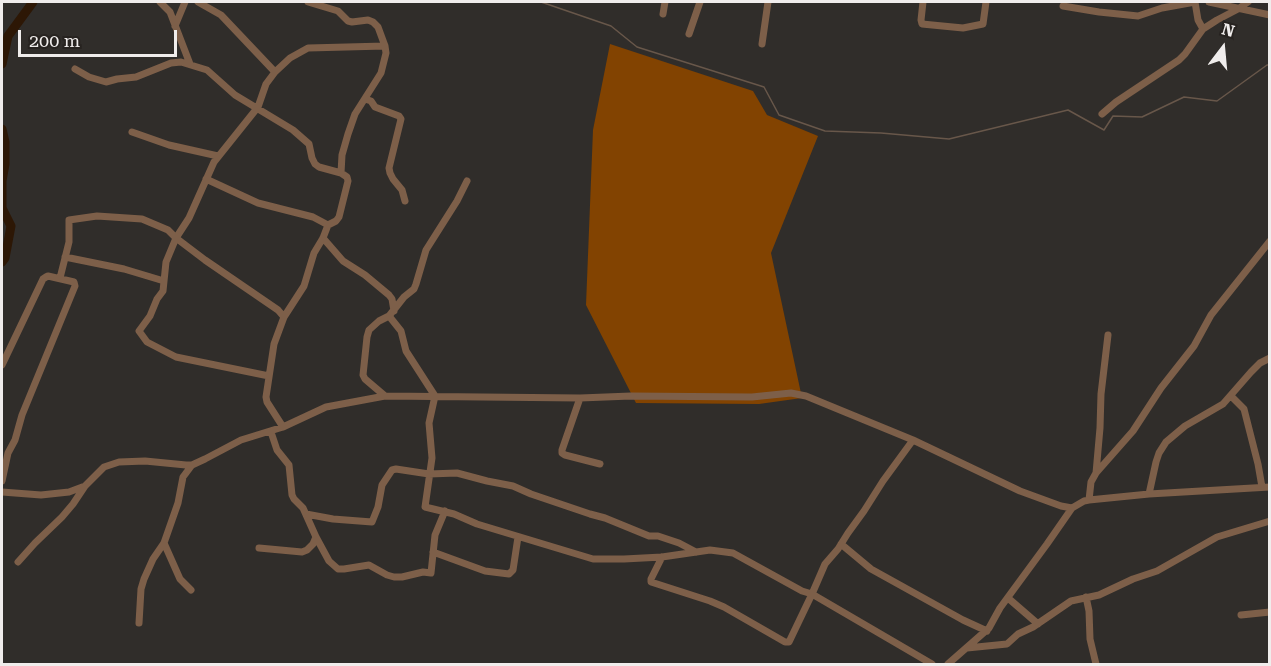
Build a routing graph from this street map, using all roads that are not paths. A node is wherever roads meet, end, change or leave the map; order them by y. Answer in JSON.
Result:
{"nodes":[{"id":1,"x":160,"y":2,"type":"edge"},
{"id":2,"x":185,"y":2,"type":"edge"},
{"id":3,"x":198,"y":2,"type":"edge"},
{"id":4,"x":308,"y":2,"type":"edge"},
{"id":5,"x":665,"y":2,"type":"edge"},
{"id":6,"x":700,"y":2,"type":"edge"},
{"id":7,"x":768,"y":2,"type":"edge"},
{"id":8,"x":923,"y":2,"type":"edge"},
{"id":9,"x":986,"y":2,"type":"edge"},
{"id":10,"x":1195,"y":2,"type":"edge"},
{"id":11,"x":1209,"y":2,"type":"edge"},
{"id":12,"x":1248,"y":2,"type":"edge"},
{"id":13,"x":1063,"y":6,"type":"dead end"},
{"id":14,"x":1238,"y":9,"type":"junction"},
{"id":15,"x":663,"y":14,"type":"dead end"},
{"id":16,"x":1269,"y":15,"type":"edge"},
{"id":17,"x":175,"y":26,"type":"junction"},
{"id":18,"x":1203,"y":29,"type":"junction"},
{"id":19,"x":689,"y":34,"type":"dead end"},
{"id":20,"x":762,"y":44,"type":"dead end"},
{"id":21,"x":385,"y":46,"type":"junction"},
{"id":22,"x":190,"y":64,"type":"junction"},
{"id":23,"x":75,"y":69,"type":"dead end"},
{"id":24,"x":275,"y":72,"type":"junction"},
{"id":25,"x":365,"y":99,"type":"junction"},
{"id":26,"x":258,"y":107,"type":"junction"},
{"id":27,"x":1102,"y":114,"type":"dead end"},
{"id":28,"x":132,"y":132,"type":"dead end"},
{"id":29,"x":218,"y":156,"type":"junction"},
{"id":30,"x":341,"y":173,"type":"junction"},
{"id":31,"x":206,"y":179,"type":"junction"},
{"id":32,"x":466,"y":181,"type":"dead end"},
{"id":33,"x":405,"y":201,"type":"dead end"},
{"id":34,"x":328,"y":225,"type":"junction"},
{"id":35,"x":176,"y":238,"type":"junction"},
{"id":36,"x":323,"y":238,"type":"junction"},
{"id":37,"x":1269,"y":241,"type":"edge"},
{"id":38,"x":65,"y":257,"type":"junction"},
{"id":39,"x":60,"y":278,"type":"junction"},
{"id":40,"x":164,"y":281,"type":"junction"},
{"id":41,"x":392,"y":314,"type":"junction"},
{"id":42,"x":284,"y":317,"type":"junction"},
{"id":43,"x":1108,"y":335,"type":"dead end"},
{"id":44,"x":1269,"y":358,"type":"edge"},
{"id":45,"x":2,"y":365,"type":"edge"},
{"id":46,"x":269,"y":376,"type":"junction"},
{"id":47,"x":385,"y":396,"type":"junction"},
{"id":48,"x":435,"y":396,"type":"junction"},
{"id":49,"x":1231,"y":396,"type":"junction"},
{"id":50,"x":580,"y":398,"type":"junction"},
{"id":51,"x":283,"y":427,"type":"junction"},
{"id":52,"x":271,"y":432,"type":"junction"},
{"id":53,"x":913,"y":440,"type":"junction"},
{"id":54,"x":600,"y":464,"type":"dead end"},
{"id":55,"x":192,"y":465,"type":"junction"},
{"id":56,"x":1096,"y":473,"type":"junction"},
{"id":57,"x":429,"y":474,"type":"junction"},
{"id":58,"x":2,"y":481,"type":"edge"},
{"id":59,"x":85,"y":486,"type":"junction"},
{"id":60,"x":1265,"y":487,"type":"edge"},
{"id":61,"x":2,"y":492,"type":"edge"},
{"id":62,"x":1149,"y":494,"type":"junction"},
{"id":63,"x":1089,"y":500,"type":"junction"},
{"id":64,"x":1072,"y":508,"type":"junction"},
{"id":65,"x":445,"y":511,"type":"junction"},
{"id":66,"x":306,"y":514,"type":"junction"},
{"id":67,"x":1269,"y":521,"type":"edge"},
{"id":68,"x":316,"y":537,"type":"junction"},
{"id":69,"x":518,"y":537,"type":"junction"},
{"id":70,"x":164,"y":543,"type":"junction"},
{"id":71,"x":841,"y":544,"type":"junction"},
{"id":72,"x":259,"y":548,"type":"dead end"},
{"id":73,"x":433,"y":552,"type":"junction"},
{"id":74,"x":696,"y":552,"type":"junction"},
{"id":75,"x":662,"y":557,"type":"junction"},
{"id":76,"x":18,"y":562,"type":"dead end"},
{"id":77,"x":191,"y":590,"type":"dead end"},
{"id":78,"x":813,"y":594,"type":"junction"},
{"id":79,"x":1086,"y":597,"type":"junction"},
{"id":80,"x":1008,"y":598,"type":"junction"},
{"id":81,"x":1269,"y":612,"type":"edge"},
{"id":82,"x":1241,"y":615,"type":"dead end"},
{"id":83,"x":139,"y":623,"type":"dead end"},
{"id":84,"x":1038,"y":624,"type":"junction"},
{"id":85,"x":987,"y":631,"type":"junction"},
{"id":86,"x":967,"y":648,"type":"junction"},
{"id":87,"x":932,"y":664,"type":"edge"},
{"id":88,"x":948,"y":664,"type":"edge"},
{"id":89,"x":1096,"y":664,"type":"edge"}],
"edges":[{"from":1,"to":17,"type":"street"},
{"from":2,"to":17,"type":"street"},
{"from":3,"to":24,"type":"street"},
{"from":4,"to":21,"type":"street"},
{"from":5,"to":15,"type":"street"},
{"from":6,"to":19,"type":"street"},
{"from":7,"to":20,"type":"street"},
{"from":8,"to":9,"type":"street"},
{"from":10,"to":13,"type":"street"},
{"from":10,"to":18,"type":"street"},
{"from":11,"to":14,"type":"street"},
{"from":12,"to":14,"type":"street"},
{"from":14,"to":16,"type":"street"},
{"from":14,"to":18,"type":"street"},
{"from":17,"to":22,"type":"street"},
{"from":18,"to":27,"type":"street"},
{"from":21,"to":24,"type":"street"},
{"from":21,"to":25,"type":"street"},
{"from":22,"to":23,"type":"street"},
{"from":22,"to":26,"type":"street"},
{"from":24,"to":26,"type":"street"},
{"from":25,"to":30,"type":"street"},
{"from":25,"to":33,"type":"street"},
{"from":26,"to":29,"type":"street"},
{"from":26,"to":30,"type":"street"},
{"from":28,"to":29,"type":"street"},
{"from":29,"to":31,"type":"street"},
{"from":30,"to":34,"type":"street"},
{"from":31,"to":34,"type":"street"},
{"from":31,"to":35,"type":"street"},
{"from":32,"to":41,"type":"street"},
{"from":34,"to":36,"type":"street"},
{"from":35,"to":38,"type":"street"},
{"from":35,"to":40,"type":"street"},
{"from":35,"to":42,"type":"street"},
{"from":36,"to":41,"type":"street"},
{"from":36,"to":42,"type":"street"},
{"from":37,"to":56,"type":"street"},
{"from":38,"to":39,"type":"street"},
{"from":38,"to":40,"type":"street"},
{"from":39,"to":45,"type":"street"},
{"from":39,"to":58,"type":"street"},
{"from":40,"to":46,"type":"street"},
{"from":41,"to":47,"type":"street"},
{"from":41,"to":48,"type":"street"},
{"from":42,"to":46,"type":"street"},
{"from":43,"to":56,"type":"street"},
{"from":44,"to":49,"type":"street"},
{"from":46,"to":51,"type":"street"},
{"from":47,"to":48,"type":"street"},
{"from":47,"to":51,"type":"street"},
{"from":48,"to":50,"type":"street"},
{"from":48,"to":57,"type":"street"},
{"from":49,"to":60,"type":"street"},
{"from":49,"to":62,"type":"street"},
{"from":50,"to":53,"type":"street"},
{"from":50,"to":54,"type":"street"},
{"from":51,"to":52,"type":"street"},
{"from":52,"to":55,"type":"street"},
{"from":52,"to":66,"type":"street"},
{"from":53,"to":64,"type":"street"},
{"from":53,"to":71,"type":"street"},
{"from":55,"to":59,"type":"street"},
{"from":55,"to":70,"type":"street"},
{"from":56,"to":63,"type":"street"},
{"from":57,"to":65,"type":"street"},
{"from":57,"to":66,"type":"street"},
{"from":57,"to":74,"type":"street"},
{"from":59,"to":61,"type":"street"},
{"from":59,"to":76,"type":"street"},
{"from":60,"to":62,"type":"street"},
{"from":62,"to":63,"type":"street"},
{"from":63,"to":64,"type":"street"},
{"from":64,"to":80,"type":"street"},
{"from":65,"to":69,"type":"street"},
{"from":65,"to":73,"type":"street"},
{"from":66,"to":68,"type":"street"},
{"from":67,"to":79,"type":"street"},
{"from":68,"to":72,"type":"street"},
{"from":68,"to":73,"type":"street"},
{"from":69,"to":73,"type":"street"},
{"from":69,"to":75,"type":"street"},
{"from":70,"to":77,"type":"street"},
{"from":70,"to":83,"type":"street"},
{"from":71,"to":78,"type":"street"},
{"from":71,"to":85,"type":"street"},
{"from":74,"to":75,"type":"street"},
{"from":74,"to":78,"type":"street"},
{"from":75,"to":78,"type":"street"},
{"from":78,"to":87,"type":"street"},
{"from":79,"to":84,"type":"street"},
{"from":79,"to":89,"type":"street"},
{"from":80,"to":84,"type":"street"},
{"from":80,"to":85,"type":"street"},
{"from":81,"to":82,"type":"street"},
{"from":84,"to":86,"type":"street"},
{"from":85,"to":86,"type":"street"},
{"from":86,"to":88,"type":"street"}]}
